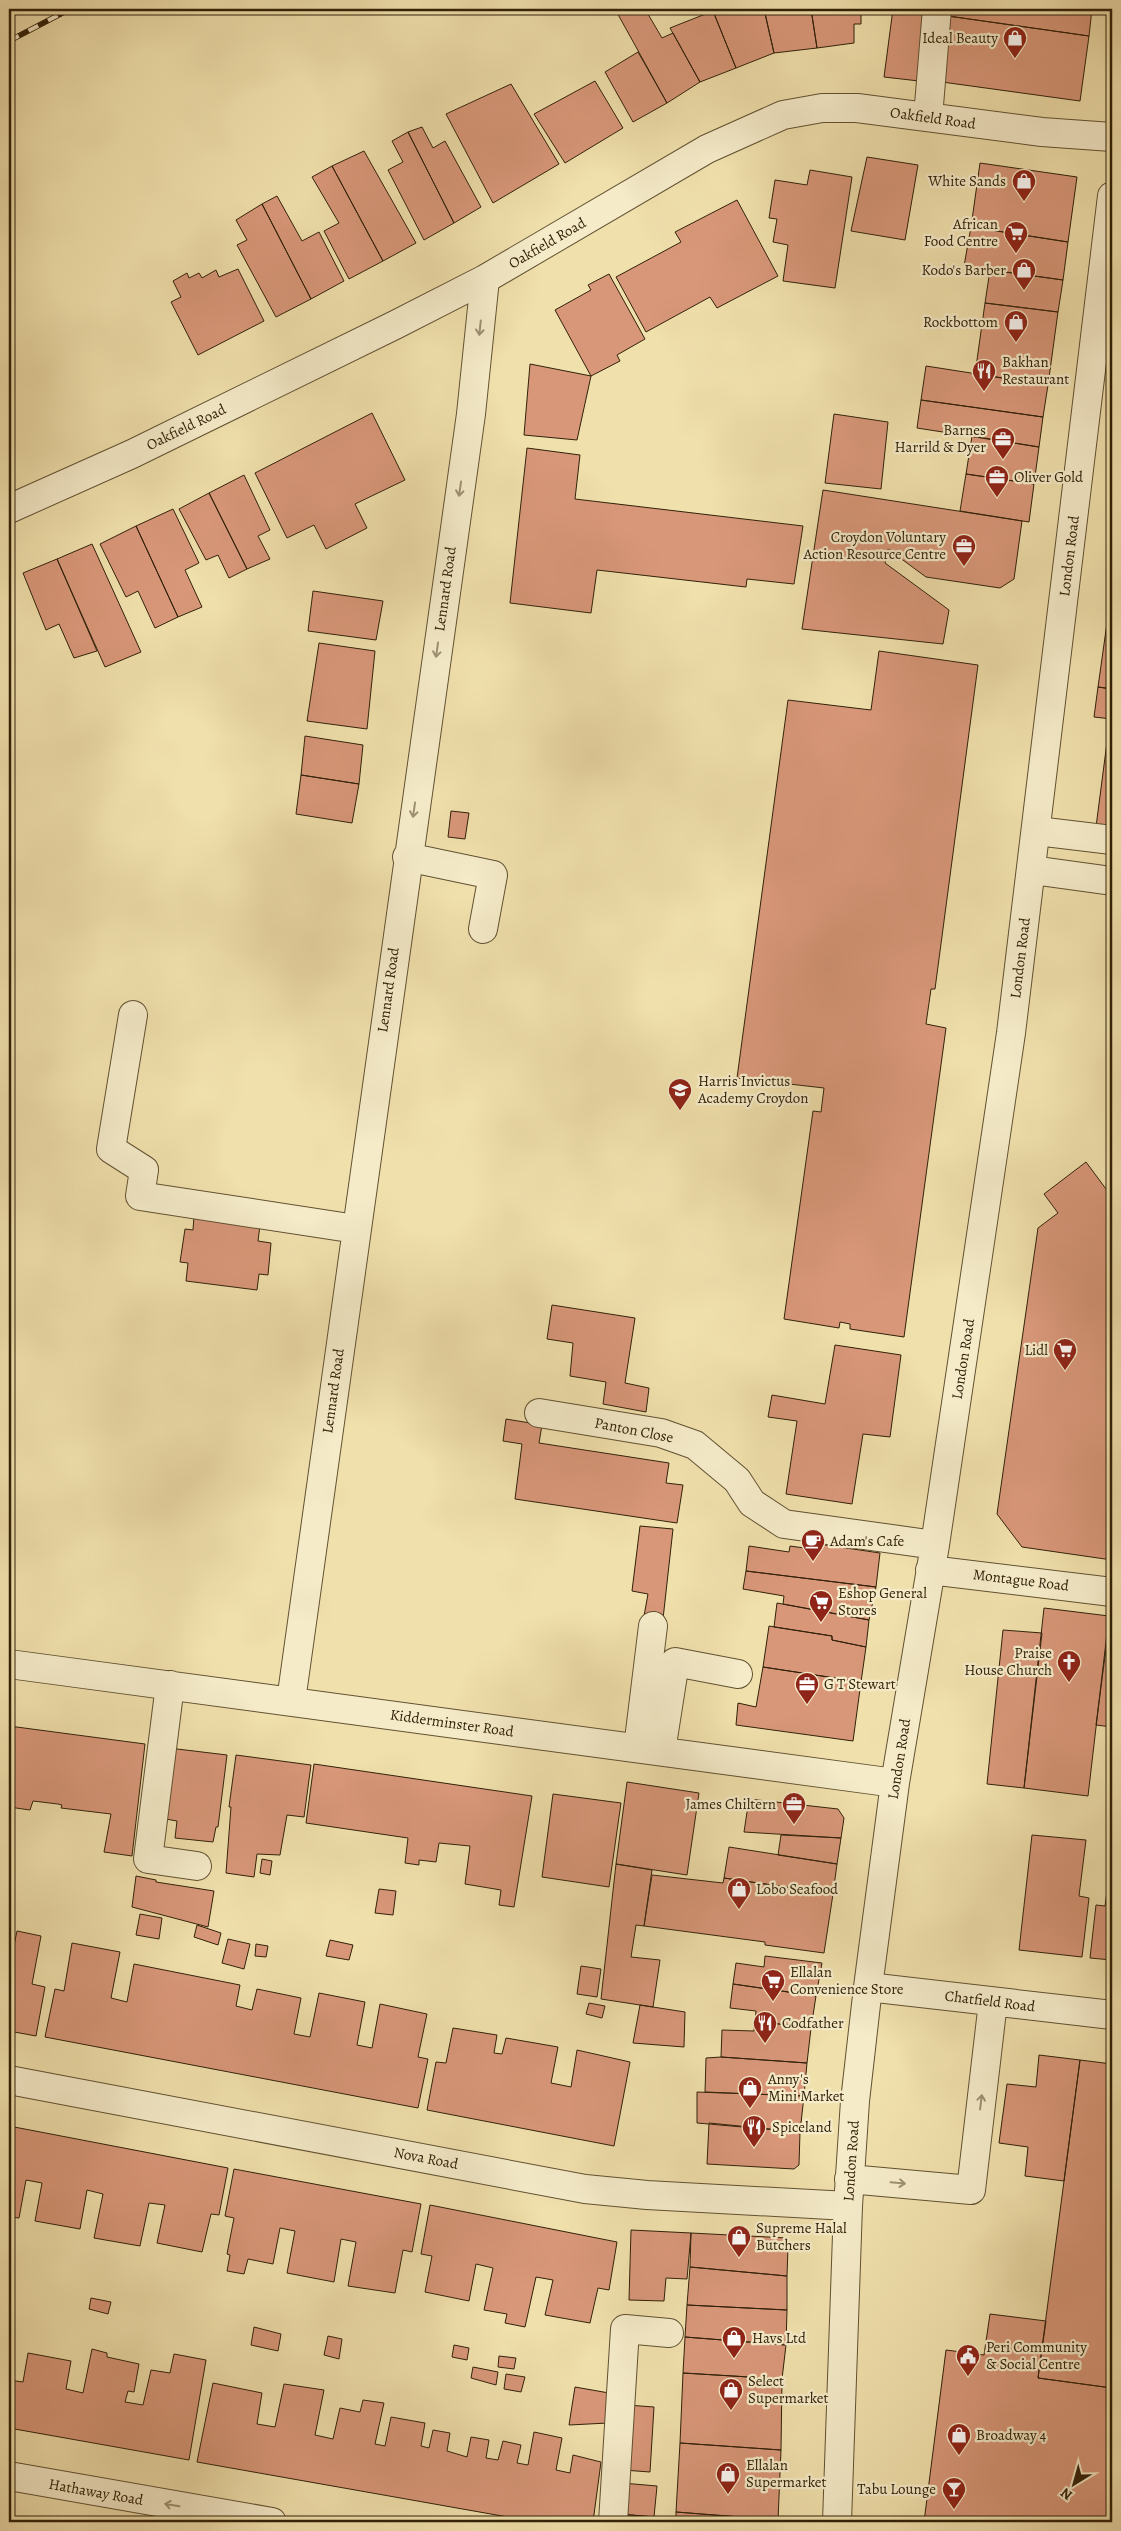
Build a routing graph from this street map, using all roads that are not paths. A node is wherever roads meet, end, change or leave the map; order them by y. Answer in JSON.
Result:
{"nodes":[{"id":1,"x":937,"y":9,"type":"edge"},
{"id":2,"x":928,"y":117,"type":"junction"},
{"id":3,"x":1112,"y":137,"type":"edge"},
{"id":4,"x":1112,"y":196,"type":"edge"},
{"id":5,"x":485,"y":279,"type":"junction"},
{"id":6,"x":9,"y":509,"type":"edge"},
{"id":7,"x":1036,"y":831,"type":"junction"},
{"id":8,"x":1112,"y":840,"type":"edge"},
{"id":9,"x":407,"y":857,"type":"junction"},
{"id":10,"x":1032,"y":870,"type":"junction"},
{"id":11,"x":1112,"y":881,"type":"edge"},
{"id":12,"x":483,"y":929,"type":"dead end"},
{"id":13,"x":133,"y":1016,"type":"dead end"},
{"id":14,"x":356,"y":1229,"type":"junction"},
{"id":15,"x":540,"y":1413,"type":"dead end"},
{"id":16,"x":932,"y":1557,"type":"junction"},
{"id":17,"x":1112,"y":1592,"type":"edge"},
{"id":18,"x":653,"y":1626,"type":"dead end"},
{"id":19,"x":9,"y":1664,"type":"edge"},
{"id":20,"x":738,"y":1674,"type":"dead end"},
{"id":21,"x":170,"y":1685,"type":"junction"},
{"id":22,"x":291,"y":1701,"type":"junction"},
{"id":23,"x":650,"y":1749,"type":"junction"},
{"id":24,"x":895,"y":1783,"type":"junction"},
{"id":25,"x":198,"y":1866,"type":"dead end"},
{"id":26,"x":868,"y":1987,"type":"junction"},
{"id":27,"x":993,"y":2002,"type":"junction"},
{"id":28,"x":1112,"y":2015,"type":"edge"},
{"id":29,"x":9,"y":2080,"type":"edge"},
{"id":30,"x":849,"y":2192,"type":"junction"},
{"id":31,"x":669,"y":2333,"type":"dead end"},
{"id":32,"x":9,"y":2476,"type":"edge"},
{"id":33,"x":272,"y":2522,"type":"edge"},
{"id":34,"x":612,"y":2522,"type":"edge"},
{"id":35,"x":837,"y":2522,"type":"edge"}],
"edges":[{"from":1,"to":2,"type":"street"},
{"from":2,"to":3,"type":"street","name":"Oakfield Road"},
{"from":2,"to":5,"type":"street","name":"Oakfield Road"},
{"from":4,"to":7,"type":"street","name":"London Road"},
{"from":5,"to":6,"type":"street","name":"Oakfield Road"},
{"from":5,"to":9,"type":"street","name":"Lennard Road","one_way":true},
{"from":7,"to":8,"type":"street"},
{"from":7,"to":10,"type":"street","name":"London Road"},
{"from":9,"to":12,"type":"street"},
{"from":9,"to":14,"type":"street","name":"Lennard Road"},
{"from":10,"to":11,"type":"street"},
{"from":10,"to":16,"type":"street","name":"London Road"},
{"from":13,"to":14,"type":"street"},
{"from":14,"to":22,"type":"street","name":"Lennard Road"},
{"from":15,"to":16,"type":"street","name":"Panton Close"},
{"from":16,"to":17,"type":"street","name":"Montague Road"},
{"from":16,"to":24,"type":"street","name":"London Road"},
{"from":18,"to":23,"type":"street"},
{"from":19,"to":21,"type":"street","name":"Kidderminster Road"},
{"from":20,"to":23,"type":"street"},
{"from":21,"to":22,"type":"street","name":"Kidderminster Road"},
{"from":21,"to":25,"type":"street"},
{"from":22,"to":23,"type":"street","name":"Kidderminster Road"},
{"from":23,"to":24,"type":"street","name":"Kidderminster Road"},
{"from":24,"to":26,"type":"street","name":"London Road"},
{"from":26,"to":27,"type":"street","name":"Chatfield Road"},
{"from":26,"to":30,"type":"street","name":"London Road"},
{"from":27,"to":28,"type":"street","name":"Chatfield Road"},
{"from":30,"to":27,"type":"street","name":"Nova Road","one_way":true},
{"from":29,"to":30,"type":"street","name":"Nova Road"},
{"from":30,"to":35,"type":"street","name":"London Road"},
{"from":31,"to":34,"type":"street"},
{"from":33,"to":32,"type":"street","name":"Hathaway Road","one_way":true}]}
